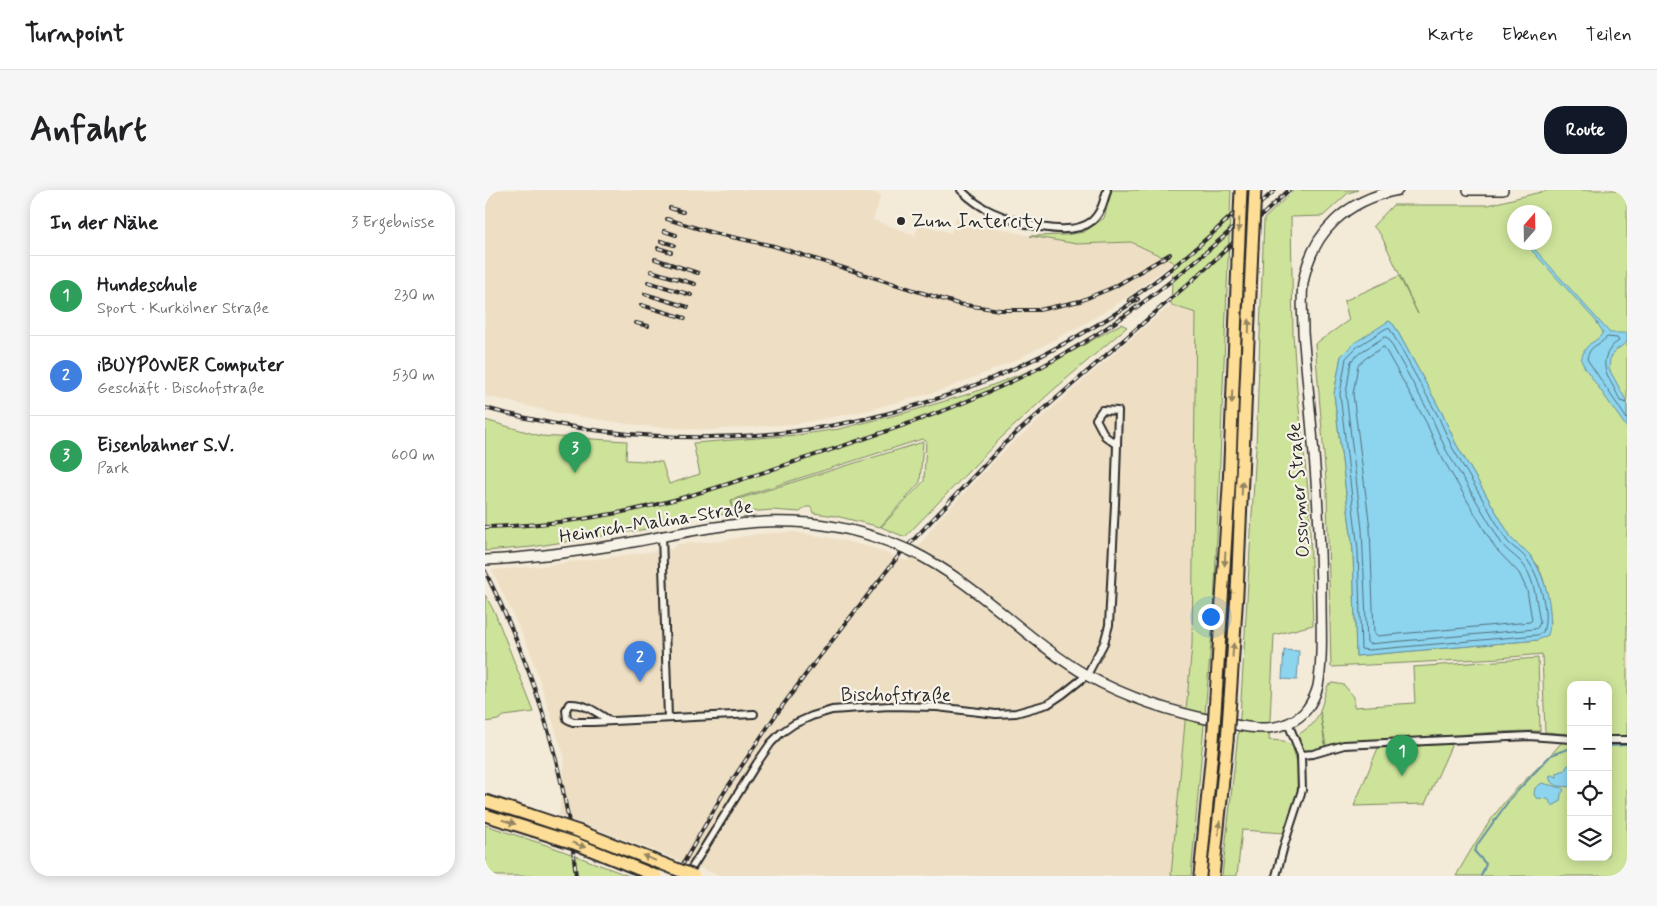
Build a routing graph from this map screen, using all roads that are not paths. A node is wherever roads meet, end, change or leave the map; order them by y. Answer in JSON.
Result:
{"nodes":[{"id":1,"x":961,"y":190,"type":"edge"},
{"id":2,"x":1107,"y":190,"type":"edge"},
{"id":3,"x":1241,"y":190,"type":"edge"},
{"id":4,"x":1255,"y":190,"type":"edge"},
{"id":5,"x":1398,"y":190,"type":"edge"},
{"id":6,"x":1468,"y":190,"type":"edge"},
{"id":7,"x":1503,"y":190,"type":"edge"},
{"id":8,"x":1117,"y":445,"type":"junction"},
{"id":9,"x":662,"y":535,"type":"junction"},
{"id":10,"x":486,"y":560,"type":"edge"},
{"id":11,"x":1087,"y":675,"type":"junction"},
{"id":12,"x":754,"y":714,"type":"dead end"},
{"id":13,"x":1188,"y":716,"type":"joint"},
{"id":14,"x":668,"y":718,"type":"junction"},
{"id":15,"x":610,"y":721,"type":"junction"},
{"id":16,"x":1288,"y":723,"type":"junction"},
{"id":17,"x":1567,"y":739,"type":"edge"},
{"id":18,"x":1612,"y":740,"type":"edge"},
{"id":19,"x":1627,"y":740,"type":"edge"},
{"id":20,"x":1301,"y":754,"type":"junction"},
{"id":21,"x":485,"y":801,"type":"edge"},
{"id":22,"x":485,"y":815,"type":"edge"},
{"id":23,"x":1202,"y":856,"type":"junction"},
{"id":24,"x":656,"y":876,"type":"edge"},
{"id":25,"x":687,"y":876,"type":"edge"},
{"id":26,"x":694,"y":876,"type":"edge"},
{"id":27,"x":1194,"y":876,"type":"edge"},
{"id":28,"x":1200,"y":876,"type":"edge"},
{"id":29,"x":1213,"y":876,"type":"edge"},
{"id":30,"x":1276,"y":876,"type":"edge"}],
"edges":[{"from":1,"to":2,"type":"street"},
{"from":3,"to":23,"type":"highway","one_way":true,"bridge":true},
{"from":29,"to":4,"type":"highway","one_way":true,"bridge":true},
{"from":5,"to":16,"type":"main road","name":"Ossumer Straße"},
{"from":6,"to":7,"type":"main road"},
{"from":8,"to":8,"type":"street"},
{"from":8,"to":11,"type":"street"},
{"from":9,"to":10,"type":"main road","name":"Heinrich-Malina-Straße"},
{"from":9,"to":11,"type":"main road","name":"Heinrich-Malina-Straße","bridge":true},
{"from":9,"to":14,"type":"street"},
{"from":11,"to":13,"type":"main road","name":"Heinrich-Malina-Straße"},
{"from":11,"to":25,"type":"street","name":"Bischofstraße"},
{"from":12,"to":14,"type":"street"},
{"from":13,"to":16,"type":"main road","name":"Ossumer Straße"},
{"from":14,"to":15,"type":"street"},
{"from":15,"to":15,"type":"street"},
{"from":16,"to":20,"type":"street"},
{"from":17,"to":20,"type":"street"},
{"from":18,"to":19,"type":"street"},
{"from":20,"to":30,"type":"street"},
{"from":26,"to":21,"type":"highway","one_way":true,"bridge":true},
{"from":22,"to":24,"type":"highway","one_way":true,"bridge":true},
{"from":23,"to":27,"type":"highway"},
{"from":23,"to":28,"type":"highway"}]}
